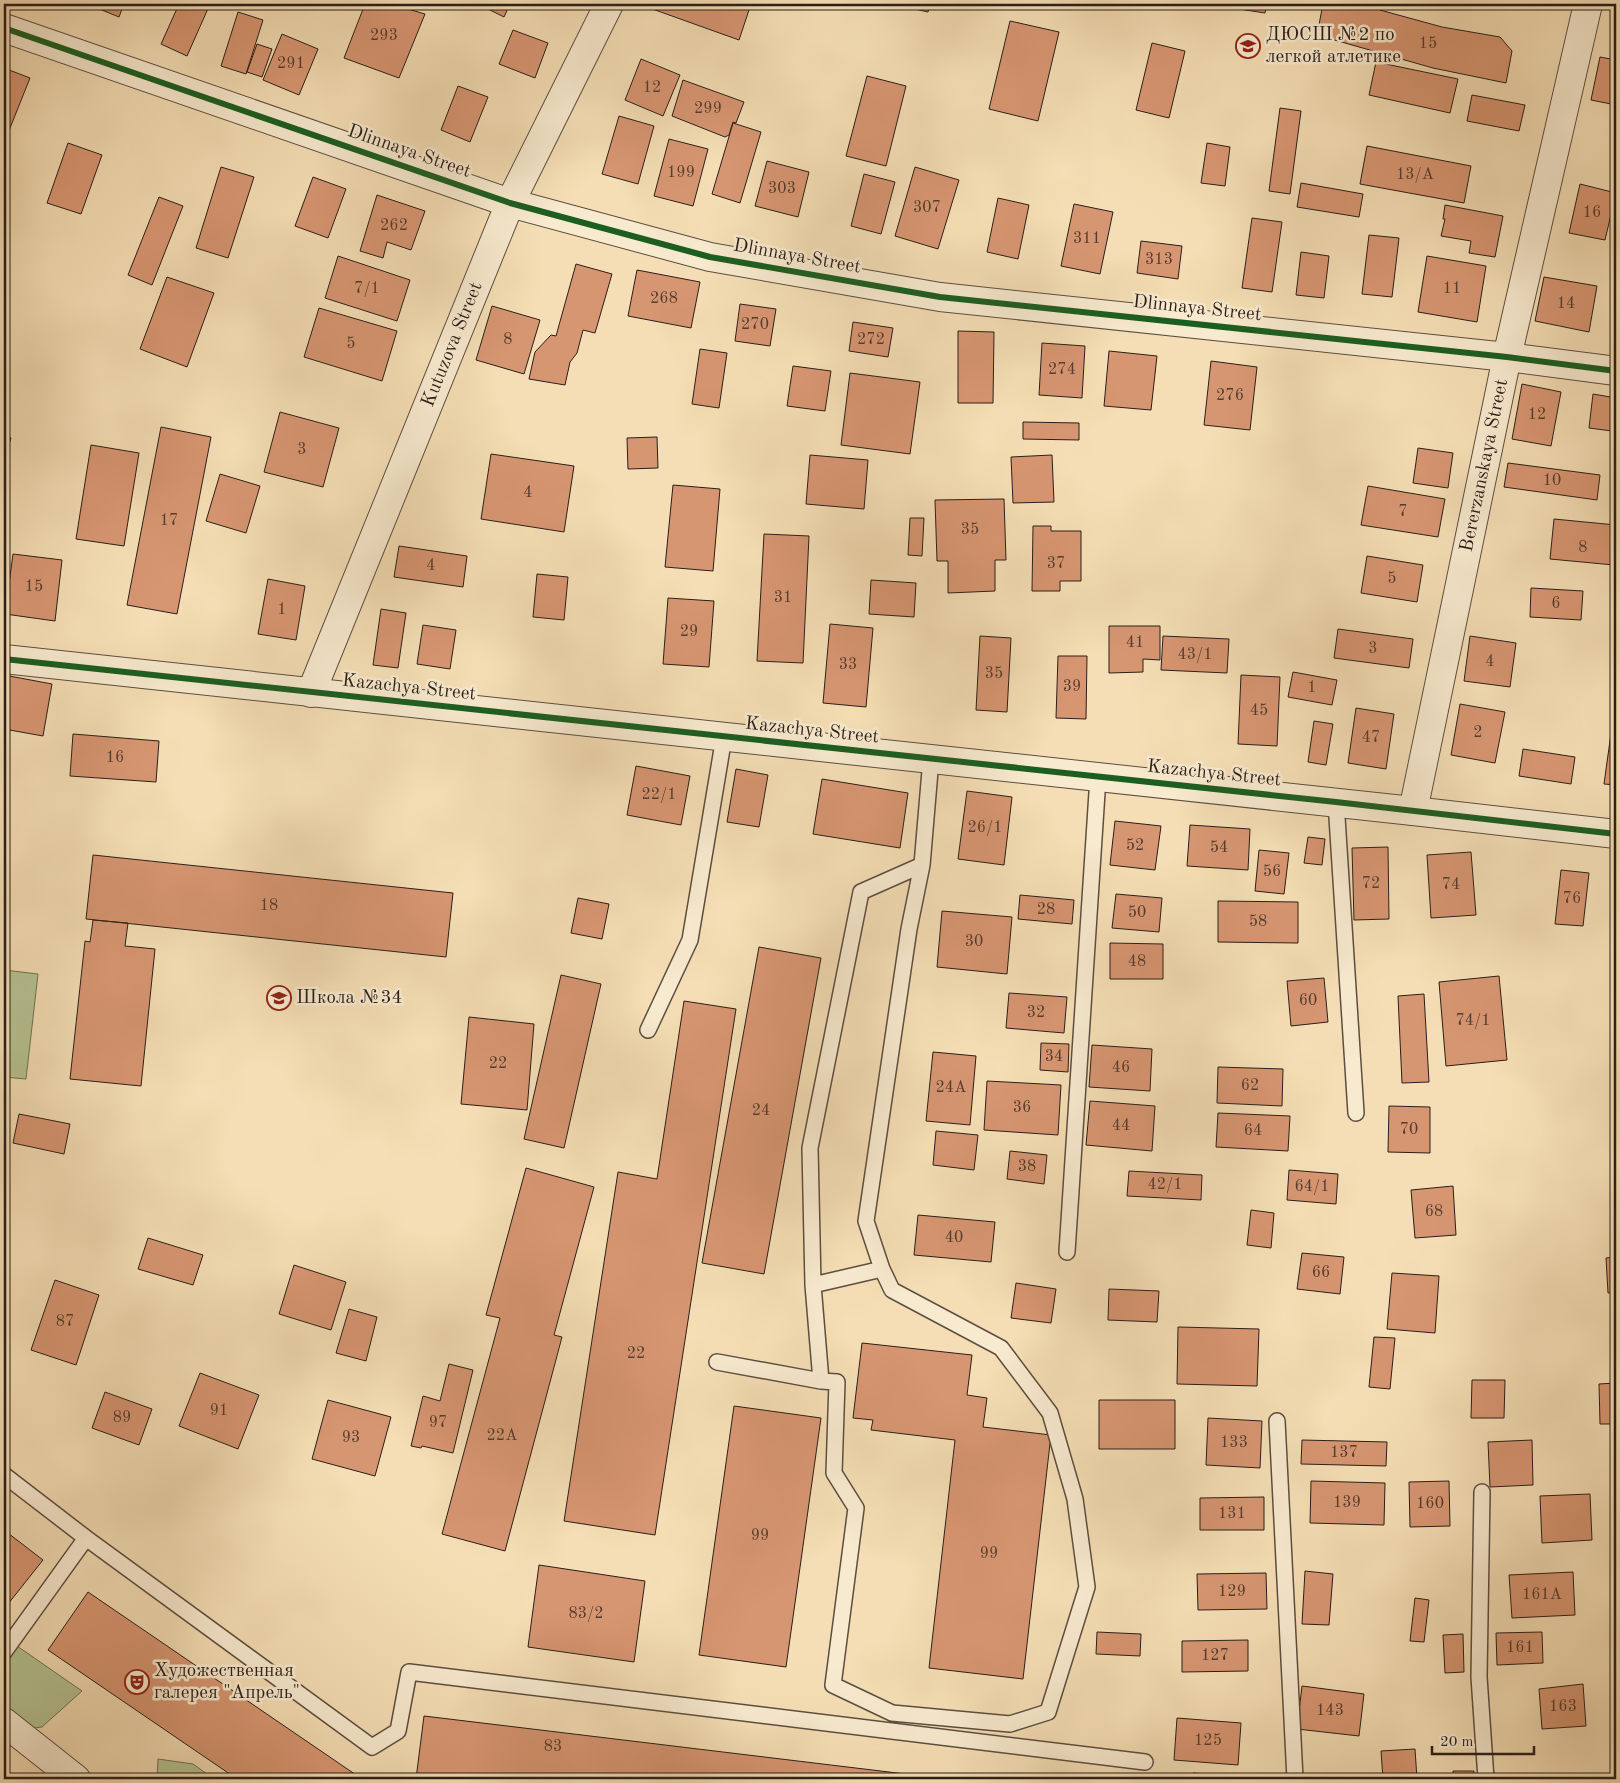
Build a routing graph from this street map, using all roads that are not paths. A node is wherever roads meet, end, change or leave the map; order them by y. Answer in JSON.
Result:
{"nodes":[{"id":1,"x":609,"y":4,"type":"edge"},
{"id":2,"x":1588,"y":4,"type":"edge"},
{"id":3,"x":4,"y":28,"type":"edge"},
{"id":4,"x":510,"y":203,"type":"junction"},
{"id":5,"x":1507,"y":357,"type":"junction"},
{"id":6,"x":1616,"y":370,"type":"edge"},
{"id":7,"x":4,"y":659,"type":"edge"},
{"id":8,"x":311,"y":693,"type":"junction"},
{"id":9,"x":724,"y":737,"type":"junction"},
{"id":10,"x":931,"y":759,"type":"junction"},
{"id":11,"x":1098,"y":777,"type":"junction"},
{"id":12,"x":1336,"y":802,"type":"junction"},
{"id":13,"x":1413,"y":811,"type":"junction"},
{"id":14,"x":1616,"y":834,"type":"edge"},
{"id":15,"x":922,"y":865,"type":"junction"},
{"id":16,"x":648,"y":1030,"type":"dead end"},
{"id":17,"x":1356,"y":1113,"type":"dead end"},
{"id":18,"x":1067,"y":1252,"type":"dead end"},
{"id":19,"x":882,"y":1269,"type":"junction"},
{"id":20,"x":813,"y":1285,"type":"junction"},
{"id":21,"x":717,"y":1362,"type":"dead end"},
{"id":22,"x":821,"y":1381,"type":"junction"},
{"id":23,"x":1277,"y":1421,"type":"dead end"},
{"id":24,"x":4,"y":1475,"type":"edge"},
{"id":25,"x":1482,"y":1492,"type":"dead end"},
{"id":26,"x":86,"y":1538,"type":"junction"},
{"id":27,"x":4,"y":1652,"type":"edge"},
{"id":28,"x":4,"y":1722,"type":"edge"},
{"id":29,"x":1145,"y":1762,"type":"dead end"},
{"id":30,"x":76,"y":1779,"type":"edge"},
{"id":31,"x":1295,"y":1779,"type":"edge"},
{"id":32,"x":1486,"y":1779,"type":"edge"}],
"edges":[{"from":1,"to":4,"type":"street","name":"Kutuzova Street"},
{"from":2,"to":5,"type":"street","name":"Bererzanskaya Street"},
{"from":3,"to":4,"type":"street","name":"Dlinnaya Street"},
{"from":4,"to":5,"type":"street","name":"Dlinnaya Street"},
{"from":4,"to":8,"type":"street","name":"Kutuzova Street"},
{"from":5,"to":6,"type":"street","name":"Dlinnaya Street"},
{"from":5,"to":13,"type":"street","name":"Bererzanskaya Street"},
{"from":7,"to":8,"type":"street","name":"Kazachya Street"},
{"from":8,"to":9,"type":"street","name":"Kazachya Street"},
{"from":9,"to":10,"type":"street","name":"Kazachya Street"},
{"from":9,"to":16,"type":"lane"},
{"from":10,"to":11,"type":"street","name":"Kazachya Street"},
{"from":10,"to":15,"type":"lane"},
{"from":11,"to":12,"type":"street","name":"Kazachya Street"},
{"from":11,"to":18,"type":"lane"},
{"from":12,"to":13,"type":"street","name":"Kazachya Street"},
{"from":12,"to":17,"type":"lane"},
{"from":13,"to":14,"type":"street","name":"Kazachya Street"},
{"from":15,"to":19,"type":"lane"},
{"from":15,"to":20,"type":"lane"},
{"from":19,"to":20,"type":"lane"},
{"from":19,"to":22,"type":"lane"},
{"from":20,"to":22,"type":"lane"},
{"from":21,"to":22,"type":"lane"},
{"from":23,"to":31,"type":"lane"},
{"from":24,"to":26,"type":"lane"},
{"from":25,"to":32,"type":"lane"},
{"from":26,"to":27,"type":"lane"},
{"from":26,"to":29,"type":"lane"},
{"from":28,"to":30,"type":"street"}]}
